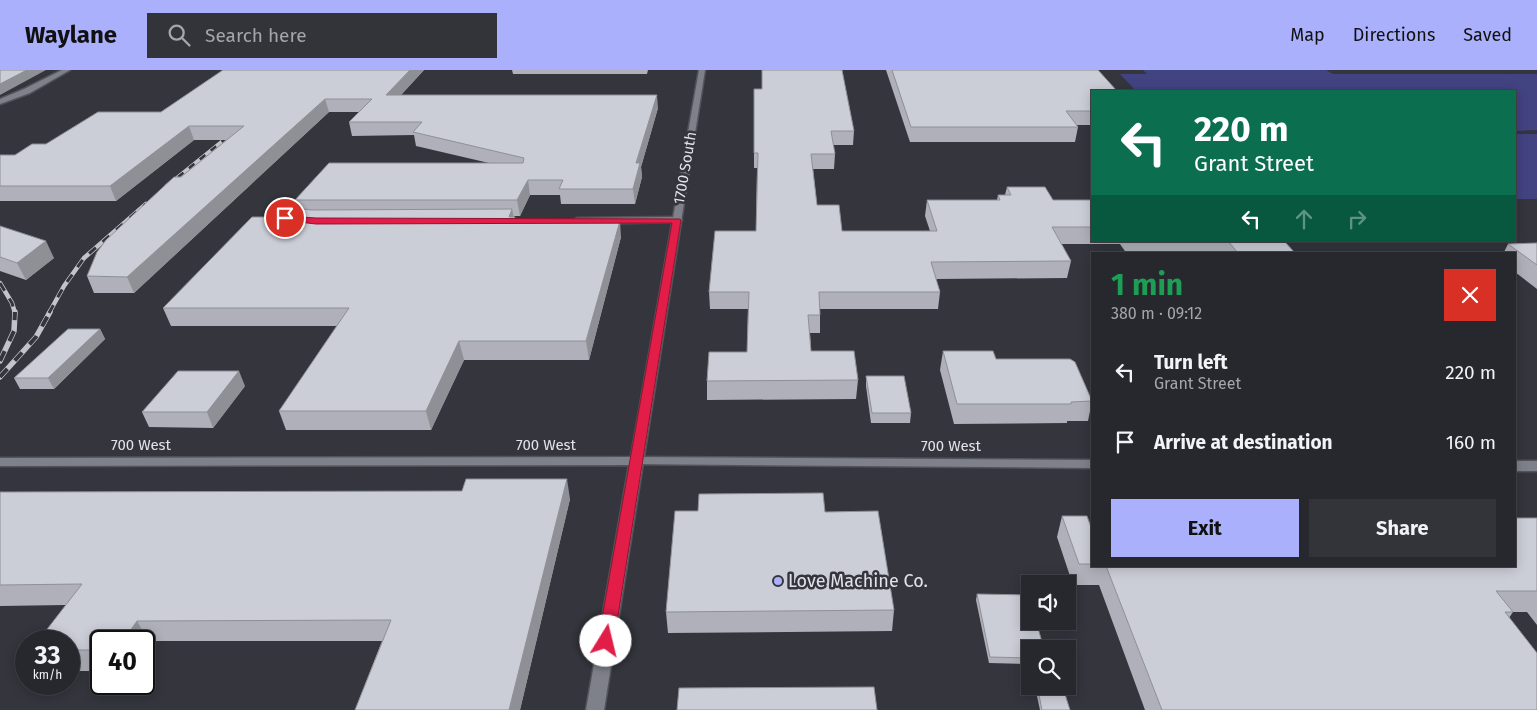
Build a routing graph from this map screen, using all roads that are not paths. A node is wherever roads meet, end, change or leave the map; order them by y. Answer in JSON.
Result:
{"nodes":[{"id":1,"x":67,"y":70,"type":"edge"},
{"id":2,"x":702,"y":70,"type":"edge"},
{"id":3,"x":0,"y":102,"type":"edge"},
{"id":4,"x":677,"y":220,"type":"junction"},
{"id":5,"x":569,"y":221,"type":"edge"},
{"id":6,"x":635,"y":461,"type":"junction"},
{"id":7,"x":0,"y":462,"type":"edge"},
{"id":8,"x":1091,"y":464,"type":"edge"},
{"id":9,"x":1516,"y":466,"type":"edge"},
{"id":10,"x":1537,"y":466,"type":"edge"},
{"id":11,"x":594,"y":710,"type":"edge"}],
"edges":[{"from":1,"to":3,"type":"street"},
{"from":2,"to":4,"type":"street","name":"1700 South"},
{"from":4,"to":5,"type":"street"},
{"from":4,"to":6,"type":"street","name":"1700 South"},
{"from":6,"to":7,"type":"street","name":"700 West"},
{"from":6,"to":8,"type":"street","name":"700 West"},
{"from":6,"to":11,"type":"street","name":"1700 South"},
{"from":9,"to":10,"type":"street"}]}
